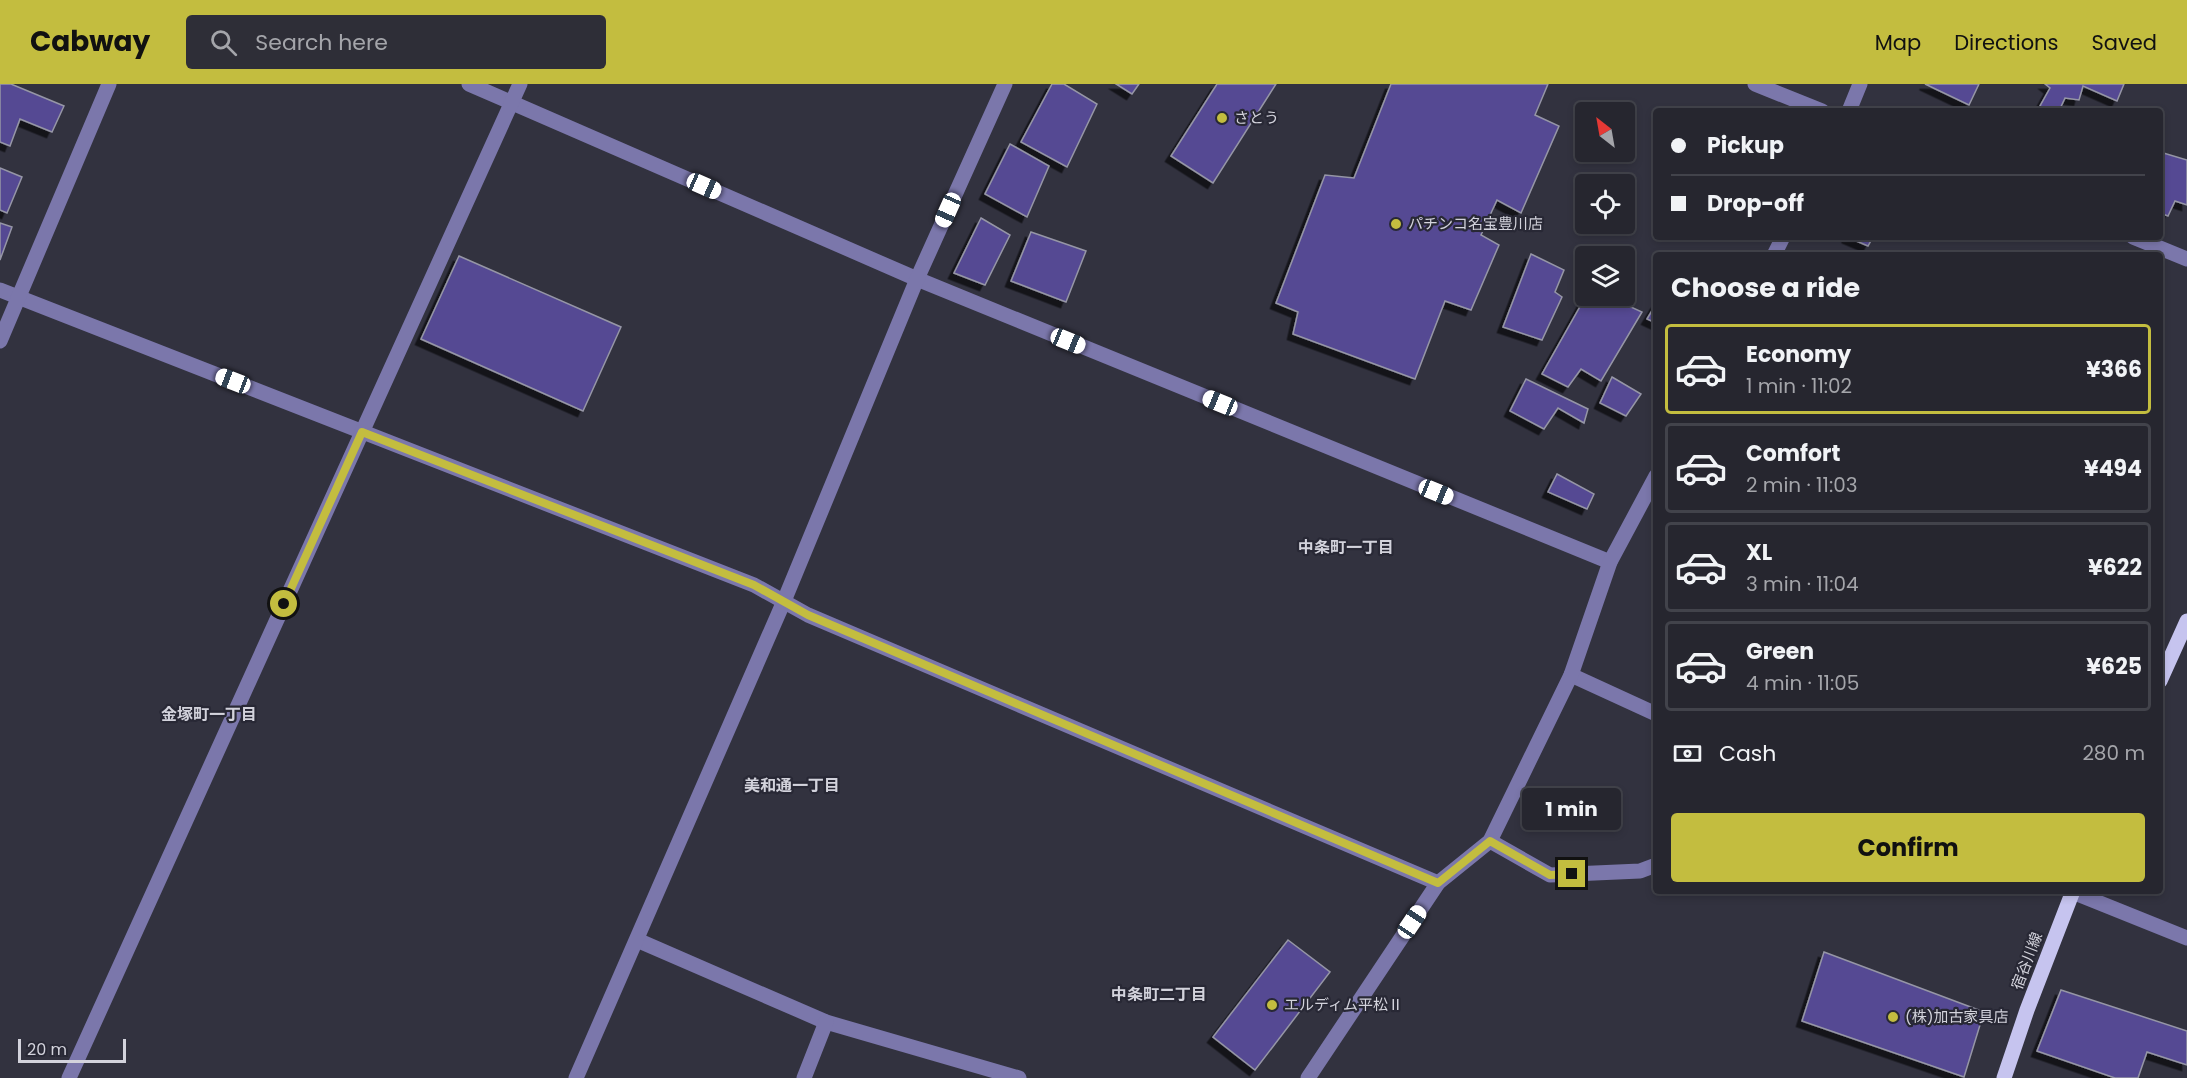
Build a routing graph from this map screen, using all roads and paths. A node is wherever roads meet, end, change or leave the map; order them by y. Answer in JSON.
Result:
{"nodes":[{"id":1,"x":109,"y":84,"type":"edge"},
{"id":2,"x":469,"y":84,"type":"edge"},
{"id":3,"x":520,"y":84,"type":"edge"},
{"id":4,"x":1005,"y":84,"type":"edge"},
{"id":5,"x":1755,"y":84,"type":"edge"},
{"id":6,"x":1860,"y":84,"type":"edge"},
{"id":7,"x":512,"y":102,"type":"junction"},
{"id":8,"x":1815,"y":108,"type":"edge"},
{"id":9,"x":1850,"y":108,"type":"edge"},
{"id":10,"x":2140,"y":240,"type":"edge"},
{"id":11,"x":2187,"y":259,"type":"edge"},
{"id":12,"x":917,"y":279,"type":"junction"},
{"id":13,"x":0,"y":290,"type":"edge"},
{"id":14,"x":18,"y":298,"type":"junction"},
{"id":15,"x":0,"y":341,"type":"edge"},
{"id":16,"x":362,"y":432,"type":"junction"},
{"id":17,"x":1653,"y":482,"type":"edge"},
{"id":18,"x":1610,"y":562,"type":"junction"},
{"id":19,"x":784,"y":601,"type":"junction"},
{"id":20,"x":2187,"y":621,"type":"edge"},
{"id":21,"x":2163,"y":674,"type":"edge"},
{"id":22,"x":1571,"y":675,"type":"junction"},
{"id":23,"x":1653,"y":713,"type":"edge"},
{"id":24,"x":1490,"y":841,"type":"junction"},
{"id":25,"x":1653,"y":866,"type":"edge"},
{"id":26,"x":1438,"y":883,"type":"junction"},
{"id":27,"x":2071,"y":894,"type":"edge"},
{"id":28,"x":2079,"y":894,"type":"edge"},
{"id":29,"x":2187,"y":938,"type":"edge"},
{"id":30,"x":637,"y":940,"type":"junction"},
{"id":31,"x":826,"y":1022,"type":"junction"},
{"id":32,"x":69,"y":1078,"type":"edge"},
{"id":33,"x":576,"y":1078,"type":"edge"},
{"id":34,"x":804,"y":1078,"type":"edge"},
{"id":35,"x":1019,"y":1078,"type":"edge"},
{"id":36,"x":1308,"y":1078,"type":"edge"},
{"id":37,"x":2004,"y":1078,"type":"edge"}],
"edges":[{"from":1,"to":14,"type":"street"},
{"from":2,"to":7,"type":"street"},
{"from":3,"to":7,"type":"street"},
{"from":4,"to":12,"type":"street"},
{"from":5,"to":8,"type":"street"},
{"from":6,"to":9,"type":"street"},
{"from":7,"to":12,"type":"street"},
{"from":7,"to":16,"type":"street"},
{"from":10,"to":11,"type":"street"},
{"from":12,"to":18,"type":"street"},
{"from":12,"to":19,"type":"street"},
{"from":13,"to":14,"type":"street"},
{"from":14,"to":15,"type":"street"},
{"from":14,"to":16,"type":"street"},
{"from":16,"to":19,"type":"street"},
{"from":16,"to":32,"type":"street"},
{"from":17,"to":18,"type":"street"},
{"from":18,"to":22,"type":"street"},
{"from":19,"to":26,"type":"street"},
{"from":19,"to":30,"type":"street"},
{"from":20,"to":21,"type":"main road"},
{"from":22,"to":23,"type":"street"},
{"from":22,"to":24,"type":"street"},
{"from":24,"to":25,"type":"street"},
{"from":24,"to":26,"type":"street"},
{"from":26,"to":36,"type":"street"},
{"from":27,"to":37,"type":"main road","name":"宿谷川線"},
{"from":28,"to":29,"type":"street"},
{"from":30,"to":31,"type":"street"},
{"from":30,"to":33,"type":"street"},
{"from":31,"to":34,"type":"street"},
{"from":31,"to":35,"type":"street"}]}
